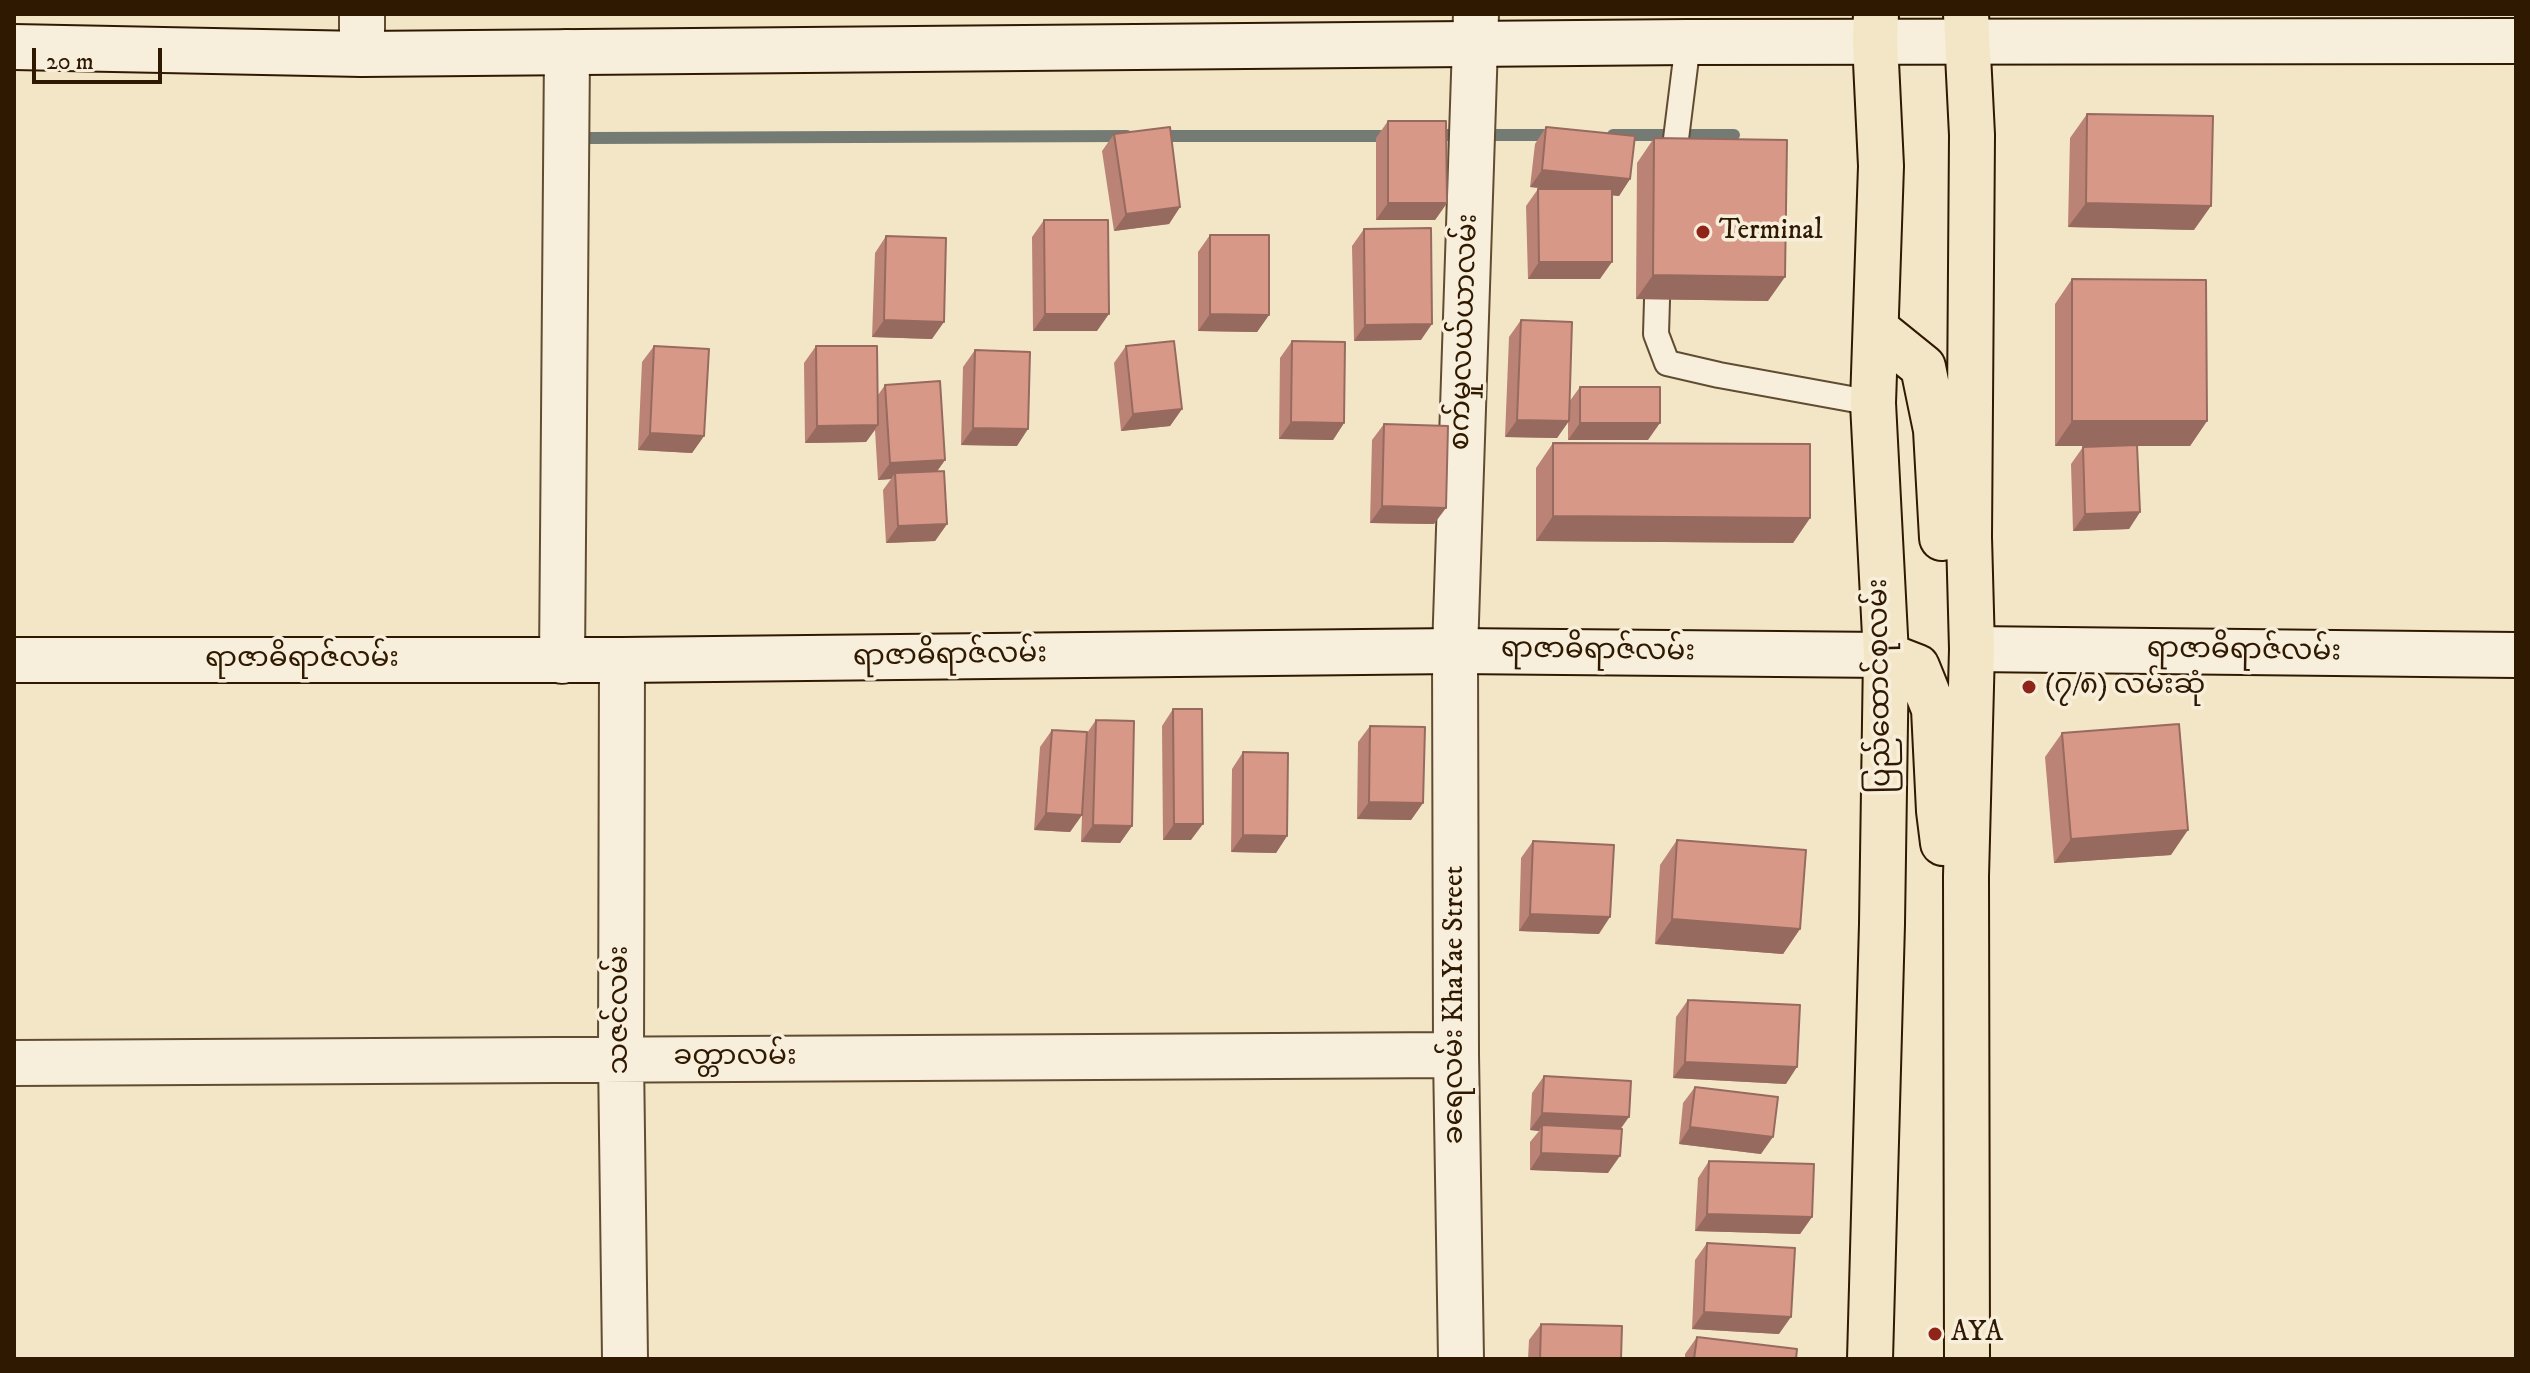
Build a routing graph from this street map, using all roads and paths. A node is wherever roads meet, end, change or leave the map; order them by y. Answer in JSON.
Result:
{"nodes":[{"id":1,"x":1876,"y":28,"type":"edge"},
{"id":2,"x":1967,"y":29,"type":"edge"},
{"id":3,"x":1476,"y":30,"type":"edge"},
{"id":4,"x":362,"y":34,"type":"edge"},
{"id":5,"x":2516,"y":41,"type":"edge"},
{"id":6,"x":1688,"y":42,"type":"junction"},
{"id":7,"x":14,"y":47,"type":"edge"},
{"id":8,"x":567,"y":52,"type":"junction"},
{"id":9,"x":1673,"y":163,"type":"edge"},
{"id":10,"x":1657,"y":300,"type":"edge"},
{"id":11,"x":1876,"y":329,"type":"junction"},
{"id":12,"x":1873,"y":403,"type":"junction"},
{"id":13,"x":1972,"y":649,"type":"junction"},
{"id":14,"x":1455,"y":651,"type":"junction"},
{"id":15,"x":1886,"y":655,"type":"junction"},
{"id":16,"x":2516,"y":655,"type":"edge"},
{"id":17,"x":14,"y":660,"type":"edge"},
{"id":18,"x":622,"y":660,"type":"junction"},
{"id":19,"x":562,"y":661,"type":"junction"},
{"id":20,"x":1966,"y":876,"type":"junction"},
{"id":21,"x":1456,"y":1055,"type":"junction"},
{"id":22,"x":621,"y":1058,"type":"junction"},
{"id":23,"x":14,"y":1063,"type":"edge"},
{"id":24,"x":625,"y":1359,"type":"edge"},
{"id":25,"x":1461,"y":1359,"type":"edge"},
{"id":26,"x":1870,"y":1359,"type":"edge"},
{"id":27,"x":1967,"y":1359,"type":"edge"}],
"edges":[{"from":1,"to":2,"type":"street"},
{"from":1,"to":6,"type":"street"},
{"from":1,"to":11,"type":"main road","name":"ပြည်ထောင်စုလမ်း"},
{"from":2,"to":5,"type":"street"},
{"from":2,"to":13,"type":"main road"},
{"from":3,"to":6,"type":"street"},
{"from":3,"to":8,"type":"street"},
{"from":3,"to":14,"type":"street","name":"စက်မှုလယ်ယာလမ်း"},
{"from":4,"to":7,"type":"street"},
{"from":4,"to":8,"type":"street"},
{"from":6,"to":9,"type":"lane"},
{"from":8,"to":19,"type":"street"},
{"from":10,"to":12,"type":"lane"},
{"from":11,"to":12,"type":"main road","name":"ပြည်ထောင်စုလမ်း"},
{"from":11,"to":13,"type":"main road"},
{"from":12,"to":15,"type":"main road","name":"ပြည်ထောင်စုလမ်း"},
{"from":13,"to":16,"type":"street","name":"ရာဇာဓိရာဇ်လမ်း"},
{"from":13,"to":20,"type":"main road"},
{"from":14,"to":15,"type":"street","name":"ရာဇာဓိရာဇ်လမ်း"},
{"from":14,"to":18,"type":"street","name":"ရာဇာဓိရာဇ်လမ်း"},
{"from":14,"to":21,"type":"street","name":"ခရေလမ်း KhaYae Street"},
{"from":15,"to":20,"type":"main road"},
{"from":15,"to":26,"type":"main road","name":"ပြည်ထောင်စုလမ်း"},
{"from":17,"to":19,"type":"street","name":"ရာဇာဓိရာဇ်လမ်း"},
{"from":18,"to":19,"type":"street","name":"ရာဇာဓိရာဇ်လမ်း"},
{"from":18,"to":22,"type":"street","name":"သဇင်လမ်း"},
{"from":20,"to":27,"type":"main road"},
{"from":21,"to":22,"type":"street","name":"ခတ္တာလမ်း"},
{"from":21,"to":25,"type":"street","name":"ခရေလမ်း KhaYae Street"},
{"from":22,"to":23,"type":"street","name":"ခတ္တာလမ်း"},
{"from":22,"to":24,"type":"street","name":"သဇင်လမ်း"}]}
